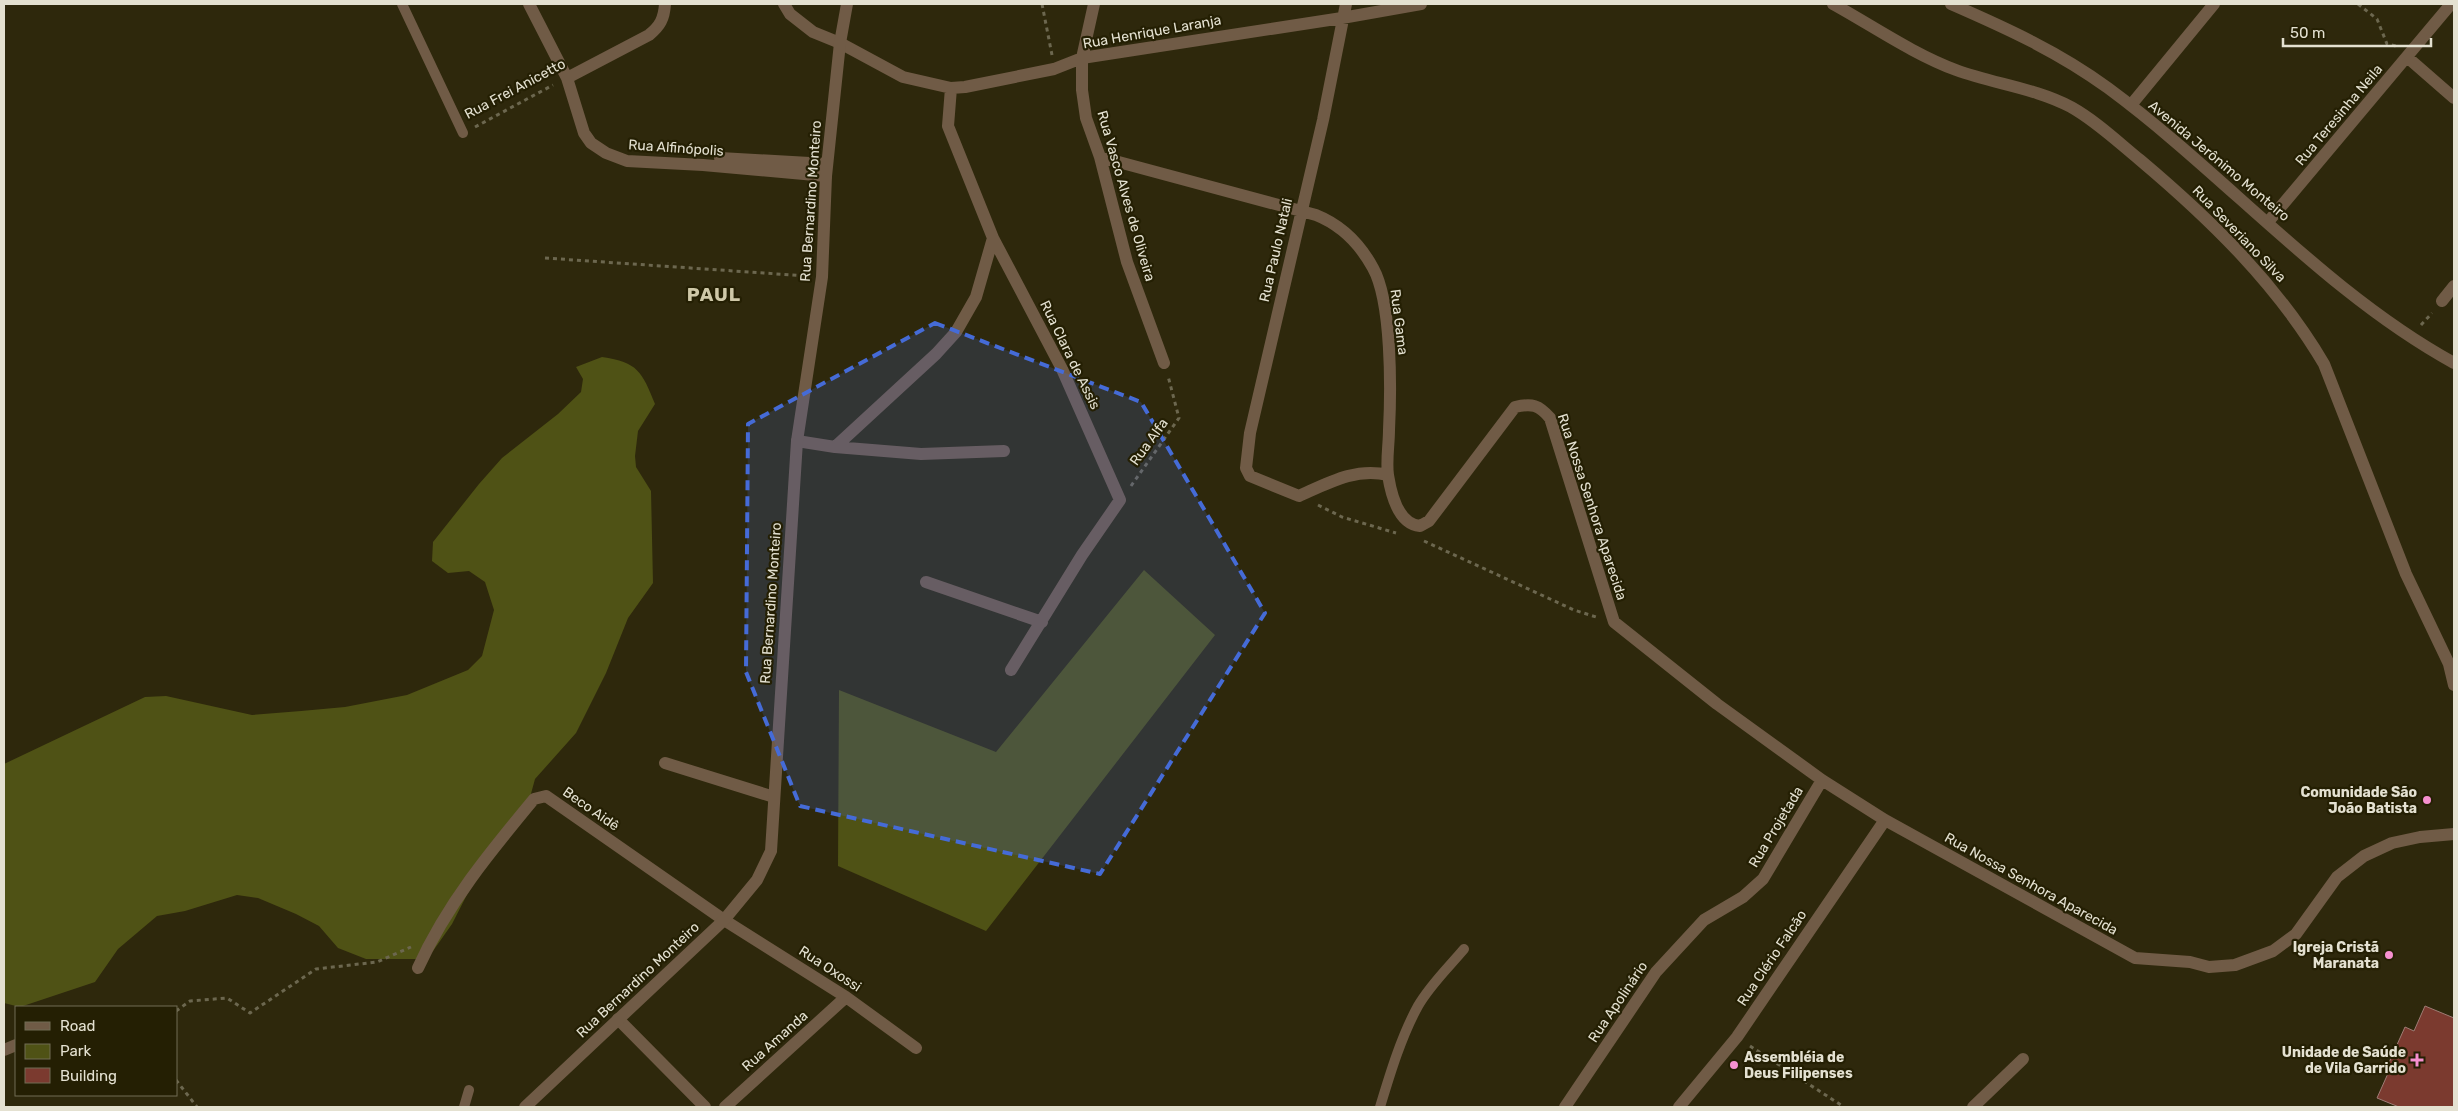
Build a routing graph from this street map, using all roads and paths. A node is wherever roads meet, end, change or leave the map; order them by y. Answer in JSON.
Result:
{"nodes":[{"id":1,"x":402,"y":4,"type":"edge"},
{"id":2,"x":529,"y":4,"type":"edge"},
{"id":3,"x":665,"y":4,"type":"edge"},
{"id":4,"x":784,"y":4,"type":"edge"},
{"id":5,"x":847,"y":4,"type":"edge"},
{"id":6,"x":1042,"y":4,"type":"edge"},
{"id":7,"x":1094,"y":4,"type":"edge"},
{"id":8,"x":1346,"y":4,"type":"edge"},
{"id":9,"x":1421,"y":4,"type":"edge"},
{"id":10,"x":1833,"y":4,"type":"edge"},
{"id":11,"x":1951,"y":4,"type":"edge"},
{"id":12,"x":2214,"y":4,"type":"edge"},
{"id":13,"x":2358,"y":4,"type":"edge"},
{"id":14,"x":2451,"y":4,"type":"edge"},
{"id":15,"x":1342,"y":18,"type":"junction"},
{"id":16,"x":840,"y":43,"type":"junction"},
{"id":17,"x":2397,"y":46,"type":"dead end"},
{"id":18,"x":2407,"y":57,"type":"junction"},
{"id":19,"x":1082,"y":58,"type":"junction"},
{"id":20,"x":1054,"y":69,"type":"junction"},
{"id":21,"x":567,"y":78,"type":"junction"},
{"id":22,"x":951,"y":88,"type":"junction"},
{"id":23,"x":2454,"y":98,"type":"edge"},
{"id":24,"x":2131,"y":105,"type":"junction"},
{"id":25,"x":463,"y":133,"type":"joint"},
{"id":26,"x":1100,"y":157,"type":"junction"},
{"id":27,"x":720,"y":158,"type":"dead end"},
{"id":28,"x":826,"y":170,"type":"junction"},
{"id":29,"x":1300,"y":211,"type":"junction"},
{"id":30,"x":2268,"y":222,"type":"junction"},
{"id":31,"x":993,"y":238,"type":"junction"},
{"id":32,"x":545,"y":258,"type":"dead end"},
{"id":33,"x":822,"y":277,"type":"junction"},
{"id":34,"x":2454,"y":286,"type":"edge"},
{"id":35,"x":2442,"y":301,"type":"dead end"},
{"id":36,"x":1164,"y":363,"type":"joint"},
{"id":37,"x":2454,"y":363,"type":"edge"},
{"id":38,"x":797,"y":441,"type":"junction"},
{"id":39,"x":835,"y":447,"type":"junction"},
{"id":40,"x":1004,"y":451,"type":"dead end"},
{"id":41,"x":1388,"y":475,"type":"junction"},
{"id":42,"x":1299,"y":496,"type":"junction"},
{"id":43,"x":1120,"y":500,"type":"junction"},
{"id":44,"x":1399,"y":533,"type":"dead end"},
{"id":45,"x":1418,"y":539,"type":"dead end"},
{"id":46,"x":926,"y":582,"type":"dead end"},
{"id":47,"x":1042,"y":622,"type":"junction"},
{"id":48,"x":1614,"y":622,"type":"junction"},
{"id":49,"x":1011,"y":670,"type":"dead end"},
{"id":50,"x":2453,"y":671,"type":"edge"},
{"id":51,"x":2454,"y":684,"type":"edge"},
{"id":52,"x":665,"y":762,"type":"dead end"},
{"id":53,"x":1822,"y":780,"type":"junction"},
{"id":54,"x":774,"y":797,"type":"junction"},
{"id":55,"x":1885,"y":820,"type":"junction"},
{"id":56,"x":2454,"y":834,"type":"edge"},
{"id":57,"x":724,"y":920,"type":"junction"},
{"id":58,"x":1704,"y":920,"type":"joint"},
{"id":59,"x":432,"y":937,"type":"junction"},
{"id":60,"x":1464,"y":949,"type":"dead end"},
{"id":61,"x":418,"y":968,"type":"dead end"},
{"id":62,"x":846,"y":997,"type":"junction"},
{"id":63,"x":178,"y":1009,"type":"edge"},
{"id":64,"x":618,"y":1019,"type":"junction"},
{"id":65,"x":1737,"y":1037,"type":"junction"},
{"id":66,"x":916,"y":1048,"type":"dead end"},
{"id":67,"x":2023,"y":1059,"type":"dead end"},
{"id":68,"x":178,"y":1083,"type":"edge"},
{"id":69,"x":469,"y":1090,"type":"dead end"},
{"id":70,"x":197,"y":1107,"type":"edge"},
{"id":71,"x":464,"y":1107,"type":"edge"},
{"id":72,"x":525,"y":1107,"type":"edge"},
{"id":73,"x":705,"y":1107,"type":"edge"},
{"id":74,"x":724,"y":1107,"type":"edge"},
{"id":75,"x":1380,"y":1107,"type":"edge"},
{"id":76,"x":1565,"y":1107,"type":"edge"},
{"id":77,"x":1679,"y":1107,"type":"edge"},
{"id":78,"x":1844,"y":1107,"type":"edge"},
{"id":79,"x":1973,"y":1107,"type":"edge"}],
"edges":[{"from":1,"to":25,"type":"lane","name":"Rua Frei Anicetto"},
{"from":2,"to":21,"type":"street","name":"Rua Alfinópolis"},
{"from":3,"to":21,"type":"street","name":"Rua Frei Anicetto"},
{"from":4,"to":16,"type":"street","name":"Rua Henrique Laranja"},
{"from":5,"to":16,"type":"street","name":"Rua Bernardino Monteiro"},
{"from":6,"to":20,"type":"path"},
{"from":7,"to":19,"type":"street","name":"Rua Vasco Alves de Oliveira"},
{"from":8,"to":15,"type":"street","name":"Rua Paulo Natali"},
{"from":9,"to":15,"type":"street","name":"Rua Henrique Laranja"},
{"from":10,"to":50,"type":"street","name":"Rua Severiano Silva"},
{"from":11,"to":24,"type":"street","name":"Avenida Jerônimo Monteiro"},
{"from":12,"to":24,"type":"street"},
{"from":13,"to":17,"type":"path"},
{"from":14,"to":18,"type":"street","name":"Rua Teresinha Neila"},
{"from":15,"to":19,"type":"street","name":"Rua Henrique Laranja"},
{"from":15,"to":29,"type":"street","name":"Rua Paulo Natali"},
{"from":16,"to":22,"type":"street","name":"Rua Henrique Laranja"},
{"from":16,"to":28,"type":"street","name":"Rua Bernardino Monteiro"},
{"from":18,"to":23,"type":"street"},
{"from":18,"to":30,"type":"street","name":"Rua Teresinha Neila"},
{"from":19,"to":20,"type":"street","name":"Rua Henrique Laranja"},
{"from":19,"to":26,"type":"street","name":"Rua Vasco Alves de Oliveira"},
{"from":20,"to":22,"type":"street","name":"Rua Henrique Laranja"},
{"from":21,"to":25,"type":"path","name":"Rua Frei Anicetto"},
{"from":21,"to":28,"type":"street","name":"Rua Alfinópolis"},
{"from":22,"to":31,"type":"street","name":"Rua Clara de Assis"},
{"from":24,"to":30,"type":"street","name":"Avenida Jerônimo Monteiro"},
{"from":26,"to":29,"type":"street","name":"Rua Gama"},
{"from":26,"to":36,"type":"street","name":"Rua Vasco Alves de Oliveira"},
{"from":27,"to":28,"type":"street","name":"Rua Alfinópolis"},
{"from":28,"to":33,"type":"street","name":"Rua Bernardino Monteiro"},
{"from":29,"to":41,"type":"street","name":"Rua Gama"},
{"from":29,"to":42,"type":"street","name":"Rua Paulo Natali"},
{"from":30,"to":37,"type":"street","name":"Avenida Jerônimo Monteiro"},
{"from":31,"to":39,"type":"street"},
{"from":31,"to":43,"type":"street","name":"Rua Clara de Assis"},
{"from":32,"to":33,"type":"path"},
{"from":33,"to":38,"type":"street","name":"Rua Bernardino Monteiro"},
{"from":34,"to":35,"type":"street"},
{"from":36,"to":43,"type":"path","name":"Rua Alfa"},
{"from":38,"to":39,"type":"street"},
{"from":38,"to":54,"type":"street","name":"Rua Bernardino Monteiro"},
{"from":39,"to":40,"type":"street"},
{"from":41,"to":42,"type":"street"},
{"from":41,"to":48,"type":"street","name":"Rua Nossa Senhora Aparecida"},
{"from":42,"to":44,"type":"path"},
{"from":43,"to":47,"type":"street"},
{"from":45,"to":48,"type":"path","name":"Rua Nossa Senhora Aparecida"},
{"from":46,"to":47,"type":"street"},
{"from":47,"to":49,"type":"street"},
{"from":48,"to":53,"type":"street","name":"Rua Nossa Senhora Aparecida"},
{"from":50,"to":51,"type":"street","name":"Rua Severiano Silva"},
{"from":52,"to":54,"type":"street"},
{"from":53,"to":55,"type":"street","name":"Rua Nossa Senhora Aparecida"},
{"from":53,"to":58,"type":"street","name":"Rua Projetada"},
{"from":54,"to":57,"type":"street","name":"Rua Bernardino Monteiro"},
{"from":55,"to":56,"type":"street","name":"Rua Nossa Senhora Aparecida"},
{"from":55,"to":65,"type":"street","name":"Rua Clério Falcão"},
{"from":57,"to":59,"type":"street","name":"Beco Aidê"},
{"from":57,"to":62,"type":"street","name":"Rua Oxossi"},
{"from":57,"to":64,"type":"street","name":"Rua Bernardino Monteiro"},
{"from":58,"to":76,"type":"street","name":"Rua Apolinário"},
{"from":59,"to":61,"type":"street","name":"Beco Aidê"},
{"from":59,"to":63,"type":"path"},
{"from":60,"to":75,"type":"lane"},
{"from":62,"to":66,"type":"street","name":"Rua Oxossi"},
{"from":62,"to":74,"type":"street","name":"Rua Amanda"},
{"from":64,"to":72,"type":"street","name":"Rua Bernardino Monteiro"},
{"from":64,"to":73,"type":"street"},
{"from":65,"to":77,"type":"street","name":"Rua Clério Falcão"},
{"from":65,"to":78,"type":"path"},
{"from":67,"to":79,"type":"street"},
{"from":68,"to":70,"type":"path"},
{"from":69,"to":71,"type":"lane"}]}
